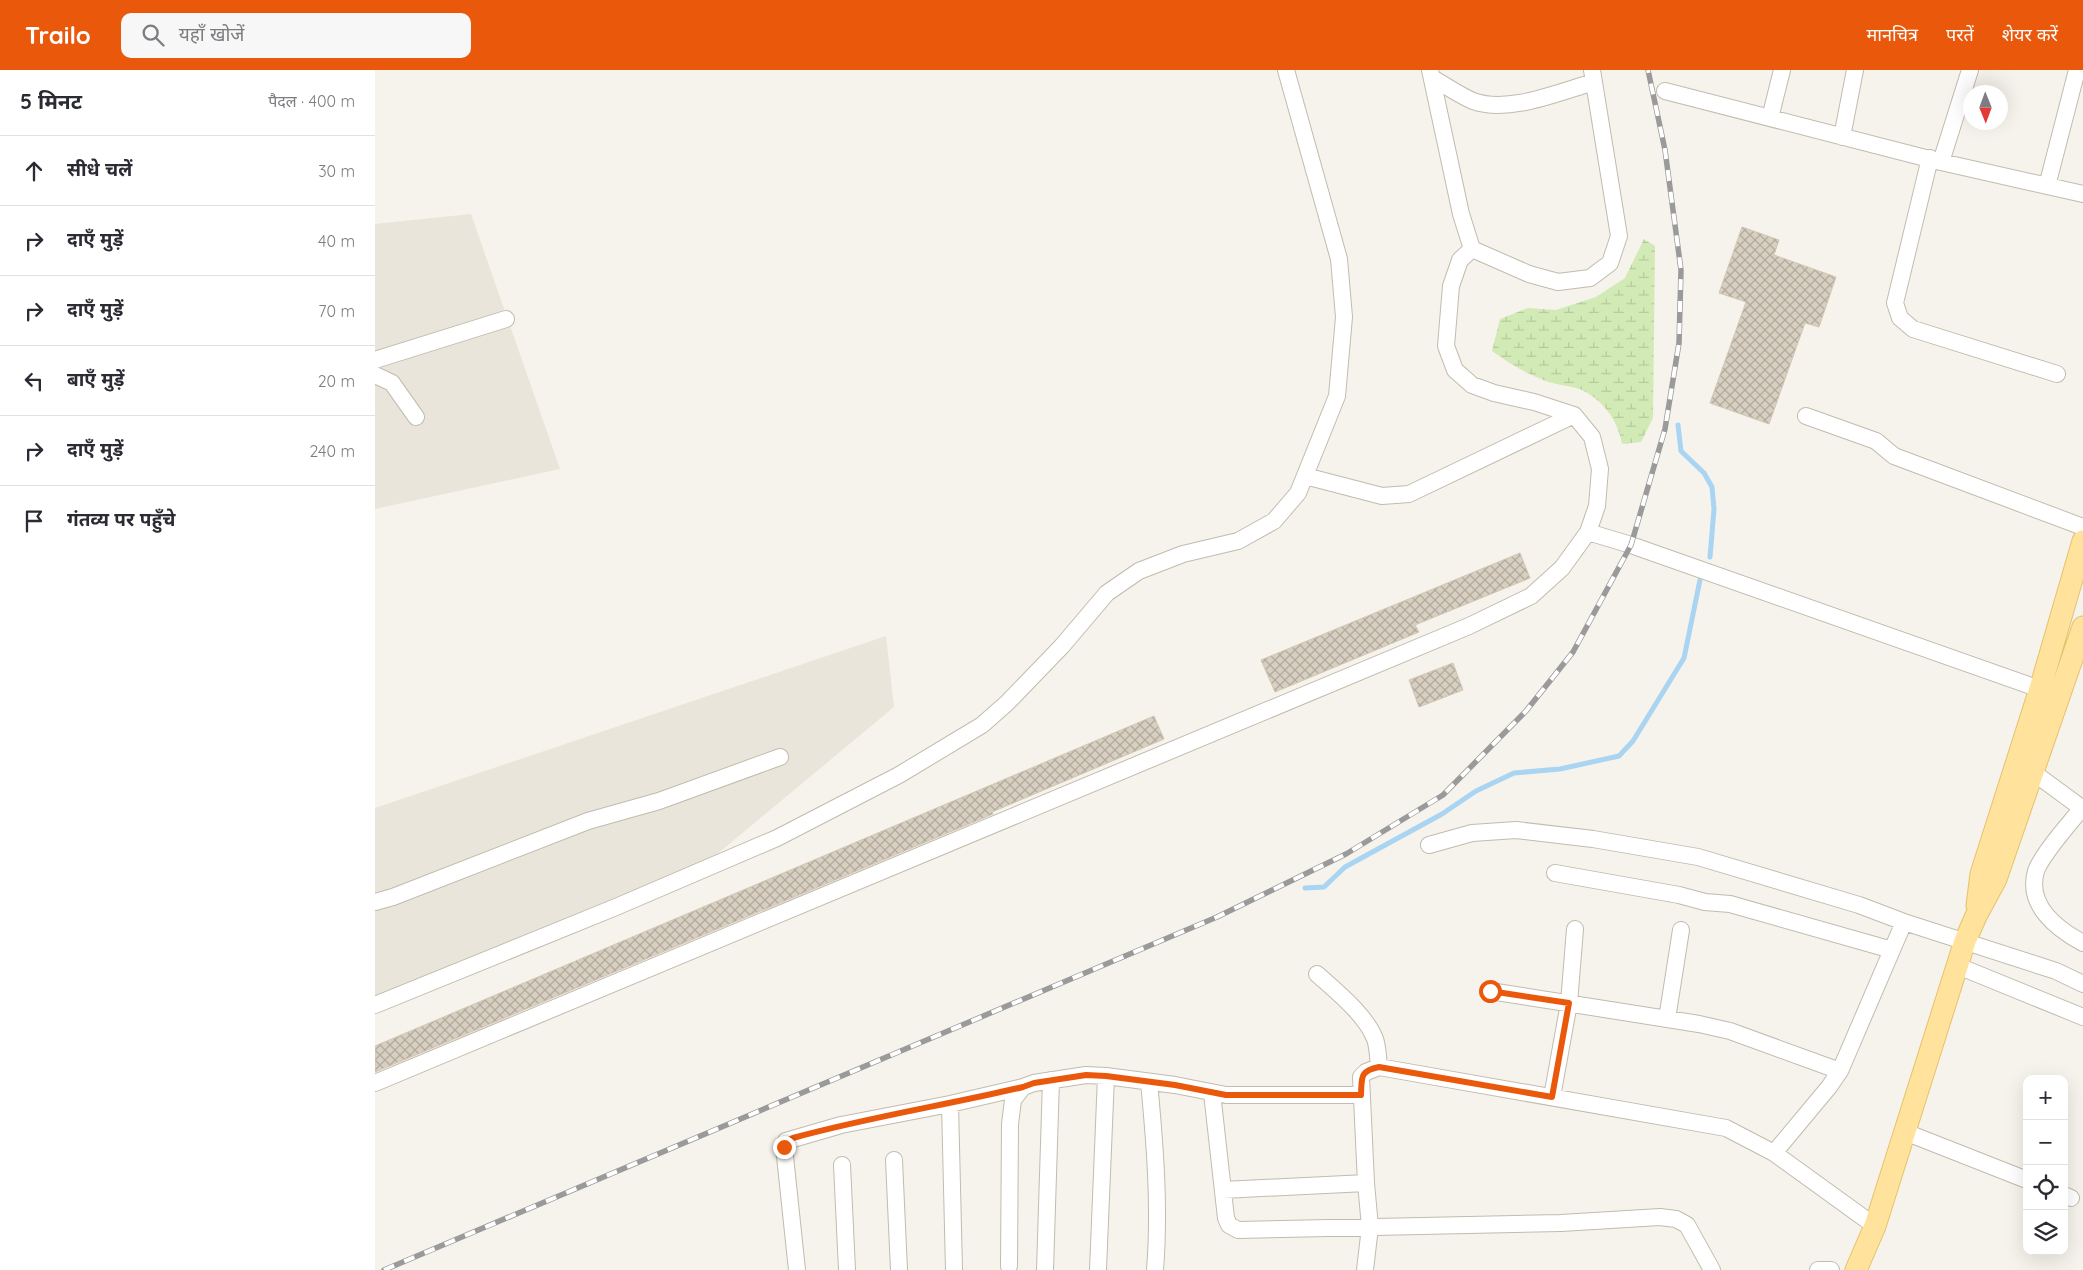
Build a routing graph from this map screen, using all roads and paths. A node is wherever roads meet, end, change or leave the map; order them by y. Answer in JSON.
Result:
{"nodes":[{"id":1,"x":1286,"y":70,"type":"edge"},
{"id":2,"x":1782,"y":70,"type":"edge"},
{"id":3,"x":1855,"y":70,"type":"edge"},
{"id":4,"x":1970,"y":70,"type":"edge"},
{"id":5,"x":2077,"y":70,"type":"edge"},
{"id":6,"x":1431,"y":74,"type":"edge"},
{"id":7,"x":1593,"y":76,"type":"edge"},
{"id":8,"x":1665,"y":91,"type":"dead end"},
{"id":9,"x":1770,"y":118,"type":"junction"},
{"id":10,"x":1842,"y":137,"type":"junction"},
{"id":11,"x":1936,"y":160,"type":"junction"},
{"id":12,"x":2047,"y":186,"type":"junction"},
{"id":13,"x":2083,"y":194,"type":"edge"},
{"id":14,"x":1472,"y":249,"type":"junction"},
{"id":15,"x":505,"y":319,"type":"dead end"},
{"id":16,"x":375,"y":360,"type":"edge"},
{"id":17,"x":2057,"y":374,"type":"dead end"},
{"id":18,"x":375,"y":375,"type":"edge"},
{"id":19,"x":1574,"y":415,"type":"junction"},
{"id":20,"x":1806,"y":416,"type":"dead end"},
{"id":21,"x":416,"y":417,"type":"dead end"},
{"id":22,"x":1305,"y":476,"type":"junction"},
{"id":23,"x":2083,"y":527,"type":"edge"},
{"id":24,"x":1588,"y":532,"type":"junction"},
{"id":25,"x":2083,"y":542,"type":"edge"},
{"id":26,"x":2083,"y":627,"type":"edge"},
{"id":27,"x":2040,"y":689,"type":"junction"},
{"id":28,"x":2060,"y":696,"type":"junction"},
{"id":29,"x":780,"y":756,"type":"dead end"},
{"id":30,"x":2034,"y":773,"type":"junction"},
{"id":31,"x":2083,"y":808,"type":"edge"},
{"id":32,"x":1429,"y":846,"type":"dead end"},
{"id":33,"x":1555,"y":873,"type":"dead end"},
{"id":34,"x":375,"y":902,"type":"edge"},
{"id":35,"x":1976,"y":916,"type":"junction"},
{"id":36,"x":1904,"y":922,"type":"junction"},
{"id":37,"x":1575,"y":930,"type":"dead end"},
{"id":38,"x":1681,"y":930,"type":"dead end"},
{"id":39,"x":1965,"y":941,"type":"junction"},
{"id":40,"x":2083,"y":943,"type":"edge"},
{"id":41,"x":1892,"y":950,"type":"junction"},
{"id":42,"x":1957,"y":966,"type":"junction"},
{"id":43,"x":1317,"y":974,"type":"dead end"},
{"id":44,"x":2083,"y":984,"type":"edge"},
{"id":45,"x":1490,"y":991,"type":"dead end"},
{"id":46,"x":1569,"y":1003,"type":"junction"},
{"id":47,"x":375,"y":1005,"type":"edge"},
{"id":48,"x":2083,"y":1017,"type":"edge"},
{"id":49,"x":1667,"y":1019,"type":"junction"},
{"id":50,"x":1379,"y":1067,"type":"junction"},
{"id":51,"x":1840,"y":1071,"type":"junction"},
{"id":52,"x":1106,"y":1076,"type":"junction"},
{"id":53,"x":1051,"y":1080,"type":"junction"},
{"id":54,"x":375,"y":1082,"type":"edge"},
{"id":55,"x":1149,"y":1082,"type":"junction"},
{"id":56,"x":1023,"y":1087,"type":"junction"},
{"id":57,"x":1212,"y":1093,"type":"junction"},
{"id":58,"x":1361,"y":1095,"type":"junction"},
{"id":59,"x":1552,"y":1097,"type":"junction"},
{"id":60,"x":950,"y":1104,"type":"junction"},
{"id":61,"x":1905,"y":1132,"type":"junction"},
{"id":62,"x":1774,"y":1153,"type":"junction"},
{"id":63,"x":894,"y":1160,"type":"dead end"},
{"id":64,"x":842,"y":1165,"type":"dead end"},
{"id":65,"x":2023,"y":1178,"type":"edge"},
{"id":66,"x":1365,"y":1184,"type":"junction"},
{"id":67,"x":1223,"y":1190,"type":"junction"},
{"id":68,"x":1875,"y":1226,"type":"junction"},
{"id":69,"x":1370,"y":1228,"type":"junction"},
{"id":70,"x":1009,"y":1266,"type":"dead end"},
{"id":71,"x":797,"y":1270,"type":"edge"},
{"id":72,"x":847,"y":1270,"type":"edge"},
{"id":73,"x":899,"y":1270,"type":"edge"},
{"id":74,"x":954,"y":1270,"type":"edge"},
{"id":75,"x":1045,"y":1270,"type":"edge"},
{"id":76,"x":1098,"y":1270,"type":"edge"},
{"id":77,"x":1155,"y":1270,"type":"edge"},
{"id":78,"x":1365,"y":1270,"type":"edge"},
{"id":79,"x":1712,"y":1270,"type":"edge"},
{"id":80,"x":1819,"y":1270,"type":"edge"},
{"id":81,"x":1831,"y":1270,"type":"edge"},
{"id":82,"x":1856,"y":1270,"type":"edge"}],
"edges":[{"from":1,"to":22,"type":"street"},
{"from":2,"to":9,"type":"street"},
{"from":3,"to":10,"type":"street"},
{"from":4,"to":11,"type":"street"},
{"from":5,"to":12,"type":"street"},
{"from":6,"to":7,"type":"street"},
{"from":6,"to":14,"type":"street"},
{"from":7,"to":14,"type":"street"},
{"from":8,"to":9,"type":"street"},
{"from":9,"to":10,"type":"street"},
{"from":10,"to":11,"type":"street"},
{"from":11,"to":12,"type":"street"},
{"from":11,"to":17,"type":"street"},
{"from":12,"to":13,"type":"street"},
{"from":14,"to":19,"type":"street"},
{"from":15,"to":16,"type":"street"},
{"from":18,"to":21,"type":"street"},
{"from":19,"to":22,"type":"street"},
{"from":19,"to":24,"type":"street"},
{"from":20,"to":23,"type":"street"},
{"from":22,"to":47,"type":"street"},
{"from":24,"to":27,"type":"street"},
{"from":24,"to":54,"type":"street"},
{"from":25,"to":27,"type":"main road"},
{"from":26,"to":28,"type":"main road"},
{"from":27,"to":28,"type":"street"},
{"from":27,"to":35,"type":"main road"},
{"from":28,"to":30,"type":"main road"},
{"from":29,"to":34,"type":"street"},
{"from":30,"to":31,"type":"street"},
{"from":30,"to":35,"type":"main road"},
{"from":31,"to":40,"type":"street"},
{"from":32,"to":36,"type":"street"},
{"from":33,"to":41,"type":"street"},
{"from":35,"to":39,"type":"main road"},
{"from":36,"to":39,"type":"street"},
{"from":36,"to":41,"type":"street"},
{"from":37,"to":46,"type":"street"},
{"from":38,"to":49,"type":"street"},
{"from":39,"to":42,"type":"main road"},
{"from":39,"to":44,"type":"street"},
{"from":41,"to":51,"type":"street"},
{"from":42,"to":48,"type":"street"},
{"from":42,"to":61,"type":"main road"},
{"from":43,"to":50,"type":"street"},
{"from":45,"to":46,"type":"street"},
{"from":46,"to":49,"type":"street"},
{"from":46,"to":59,"type":"street"},
{"from":49,"to":51,"type":"street"},
{"from":50,"to":58,"type":"street"},
{"from":50,"to":59,"type":"street"},
{"from":51,"to":62,"type":"street"},
{"from":52,"to":53,"type":"street"},
{"from":52,"to":55,"type":"street"},
{"from":52,"to":76,"type":"street"},
{"from":53,"to":56,"type":"street"},
{"from":53,"to":75,"type":"street"},
{"from":55,"to":57,"type":"street"},
{"from":55,"to":77,"type":"street"},
{"from":56,"to":60,"type":"street"},
{"from":56,"to":70,"type":"street"},
{"from":57,"to":58,"type":"street"},
{"from":57,"to":67,"type":"street"},
{"from":58,"to":66,"type":"street"},
{"from":59,"to":62,"type":"street"},
{"from":60,"to":71,"type":"street"},
{"from":60,"to":74,"type":"street"},
{"from":61,"to":65,"type":"street"},
{"from":61,"to":68,"type":"main road"},
{"from":62,"to":68,"type":"street"},
{"from":63,"to":73,"type":"street"},
{"from":64,"to":72,"type":"street"},
{"from":66,"to":67,"type":"street"},
{"from":66,"to":69,"type":"street"},
{"from":67,"to":69,"type":"street"},
{"from":68,"to":82,"type":"main road"},
{"from":69,"to":78,"type":"street"},
{"from":69,"to":79,"type":"street"},
{"from":80,"to":81,"type":"street"}]}
